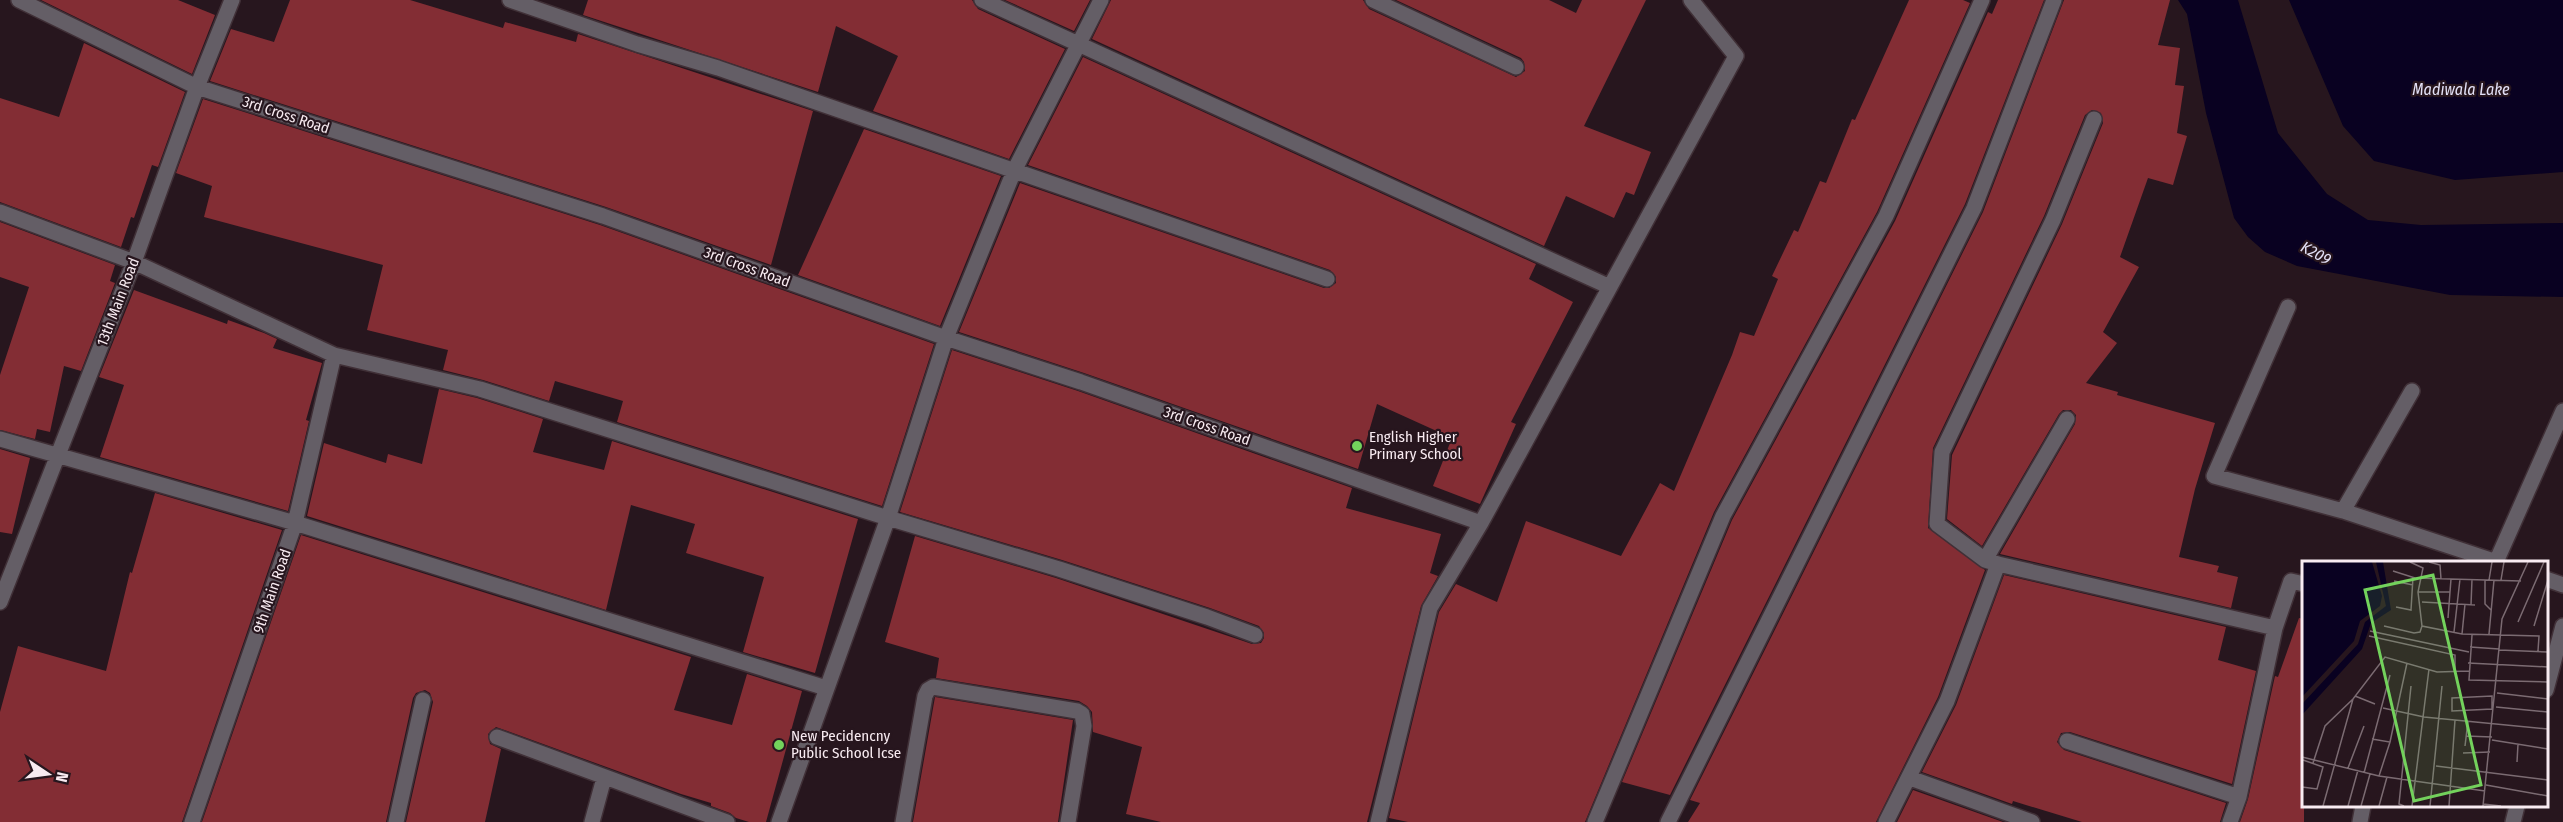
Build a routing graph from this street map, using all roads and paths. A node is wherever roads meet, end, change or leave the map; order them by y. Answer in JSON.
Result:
{"nodes":[{"id":1,"x":19,"y":0,"type":"edge"},
{"id":2,"x":232,"y":0,"type":"edge"},
{"id":3,"x":510,"y":0,"type":"edge"},
{"id":4,"x":982,"y":0,"type":"edge"},
{"id":5,"x":1101,"y":0,"type":"edge"},
{"id":6,"x":1373,"y":0,"type":"edge"},
{"id":7,"x":1691,"y":0,"type":"edge"},
{"id":8,"x":1982,"y":0,"type":"edge"},
{"id":9,"x":2054,"y":0,"type":"edge"},
{"id":10,"x":1079,"y":43,"type":"junction"},
{"id":11,"x":1516,"y":67,"type":"dead end"},
{"id":12,"x":197,"y":87,"type":"junction"},
{"id":13,"x":2094,"y":119,"type":"dead end"},
{"id":14,"x":1014,"y":171,"type":"junction"},
{"id":15,"x":0,"y":212,"type":"edge"},
{"id":16,"x":134,"y":262,"type":"junction"},
{"id":17,"x":1327,"y":279,"type":"dead end"},
{"id":18,"x":1610,"y":287,"type":"junction"},
{"id":19,"x":2288,"y":307,"type":"dead end"},
{"id":20,"x":946,"y":338,"type":"junction"},
{"id":21,"x":334,"y":355,"type":"junction"},
{"id":22,"x":2412,"y":391,"type":"dead end"},
{"id":23,"x":2563,"y":411,"type":"edge"},
{"id":24,"x":2067,"y":419,"type":"dead end"},
{"id":25,"x":0,"y":439,"type":"edge"},
{"id":26,"x":58,"y":456,"type":"junction"},
{"id":27,"x":2343,"y":512,"type":"junction"},
{"id":28,"x":888,"y":518,"type":"junction"},
{"id":29,"x":296,"y":523,"type":"junction"},
{"id":30,"x":1481,"y":523,"type":"junction"},
{"id":31,"x":2493,"y":561,"type":"edge"},
{"id":32,"x":2496,"y":561,"type":"edge"},
{"id":33,"x":1991,"y":562,"type":"junction"},
{"id":34,"x":2548,"y":579,"type":"edge"},
{"id":35,"x":2302,"y":584,"type":"edge"},
{"id":36,"x":2563,"y":585,"type":"edge"},
{"id":37,"x":1,"y":597,"type":"edge"},
{"id":38,"x":2563,"y":626,"type":"edge"},
{"id":39,"x":2276,"y":628,"type":"junction"},
{"id":40,"x":1255,"y":635,"type":"dead end"},
{"id":41,"x":2551,"y":682,"type":"edge"},
{"id":42,"x":826,"y":688,"type":"junction"},
{"id":43,"x":423,"y":700,"type":"dead end"},
{"id":44,"x":497,"y":737,"type":"dead end"},
{"id":45,"x":2067,"y":741,"type":"dead end"},
{"id":46,"x":604,"y":778,"type":"junction"},
{"id":47,"x":1910,"y":778,"type":"junction"},
{"id":48,"x":2239,"y":797,"type":"junction"},
{"id":49,"x":2363,"y":807,"type":"edge"},
{"id":50,"x":2517,"y":807,"type":"edge"},
{"id":51,"x":192,"y":822,"type":"edge"},
{"id":52,"x":396,"y":822,"type":"edge"},
{"id":53,"x":592,"y":822,"type":"edge"},
{"id":54,"x":727,"y":822,"type":"edge"},
{"id":55,"x":779,"y":822,"type":"edge"},
{"id":56,"x":903,"y":822,"type":"edge"},
{"id":57,"x":1068,"y":822,"type":"edge"},
{"id":58,"x":1378,"y":822,"type":"edge"},
{"id":59,"x":1595,"y":822,"type":"edge"},
{"id":60,"x":1668,"y":822,"type":"edge"},
{"id":61,"x":1886,"y":822,"type":"edge"},
{"id":62,"x":2032,"y":822,"type":"edge"},
{"id":63,"x":2230,"y":822,"type":"edge"},
{"id":64,"x":2361,"y":822,"type":"edge"},
{"id":65,"x":2513,"y":822,"type":"edge"}],
"edges":[{"from":1,"to":12,"type":"street","name":"3rd Cross Road"},
{"from":2,"to":12,"type":"street","name":"13th Main Road"},
{"from":3,"to":14,"type":"street"},
{"from":4,"to":10,"type":"street"},
{"from":5,"to":10,"type":"street"},
{"from":6,"to":11,"type":"street"},
{"from":7,"to":18,"type":"street"},
{"from":8,"to":59,"type":"street"},
{"from":9,"to":60,"type":"street"},
{"from":10,"to":14,"type":"street"},
{"from":10,"to":18,"type":"street"},
{"from":12,"to":16,"type":"street","name":"13th Main Road"},
{"from":12,"to":20,"type":"street","name":"3rd Cross Road"},
{"from":13,"to":33,"type":"street"},
{"from":14,"to":17,"type":"street"},
{"from":14,"to":20,"type":"street"},
{"from":15,"to":16,"type":"street"},
{"from":16,"to":21,"type":"street"},
{"from":16,"to":26,"type":"street","name":"13th Main Road"},
{"from":18,"to":30,"type":"street"},
{"from":19,"to":27,"type":"street"},
{"from":20,"to":28,"type":"street"},
{"from":20,"to":30,"type":"street","name":"3rd Cross Road"},
{"from":21,"to":28,"type":"street"},
{"from":21,"to":29,"type":"street","name":"9th Main Road"},
{"from":22,"to":27,"type":"street"},
{"from":23,"to":32,"type":"street"},
{"from":24,"to":33,"type":"street"},
{"from":25,"to":26,"type":"street"},
{"from":26,"to":29,"type":"street"},
{"from":26,"to":37,"type":"street","name":"13th Main Road"},
{"from":27,"to":31,"type":"street"},
{"from":28,"to":40,"type":"street"},
{"from":28,"to":42,"type":"street"},
{"from":29,"to":42,"type":"street"},
{"from":29,"to":51,"type":"street","name":"9th Main Road"},
{"from":30,"to":58,"type":"street"},
{"from":33,"to":39,"type":"street"},
{"from":33,"to":47,"type":"street"},
{"from":34,"to":36,"type":"street"},
{"from":35,"to":39,"type":"street"},
{"from":38,"to":41,"type":"street"},
{"from":39,"to":48,"type":"street"},
{"from":42,"to":55,"type":"street"},
{"from":43,"to":52,"type":"street"},
{"from":44,"to":46,"type":"street"},
{"from":45,"to":48,"type":"street"},
{"from":46,"to":53,"type":"street"},
{"from":46,"to":54,"type":"street"},
{"from":47,"to":61,"type":"street"},
{"from":47,"to":62,"type":"street"},
{"from":48,"to":63,"type":"street"},
{"from":49,"to":64,"type":"street"},
{"from":50,"to":65,"type":"street"},
{"from":56,"to":57,"type":"street"}]}
